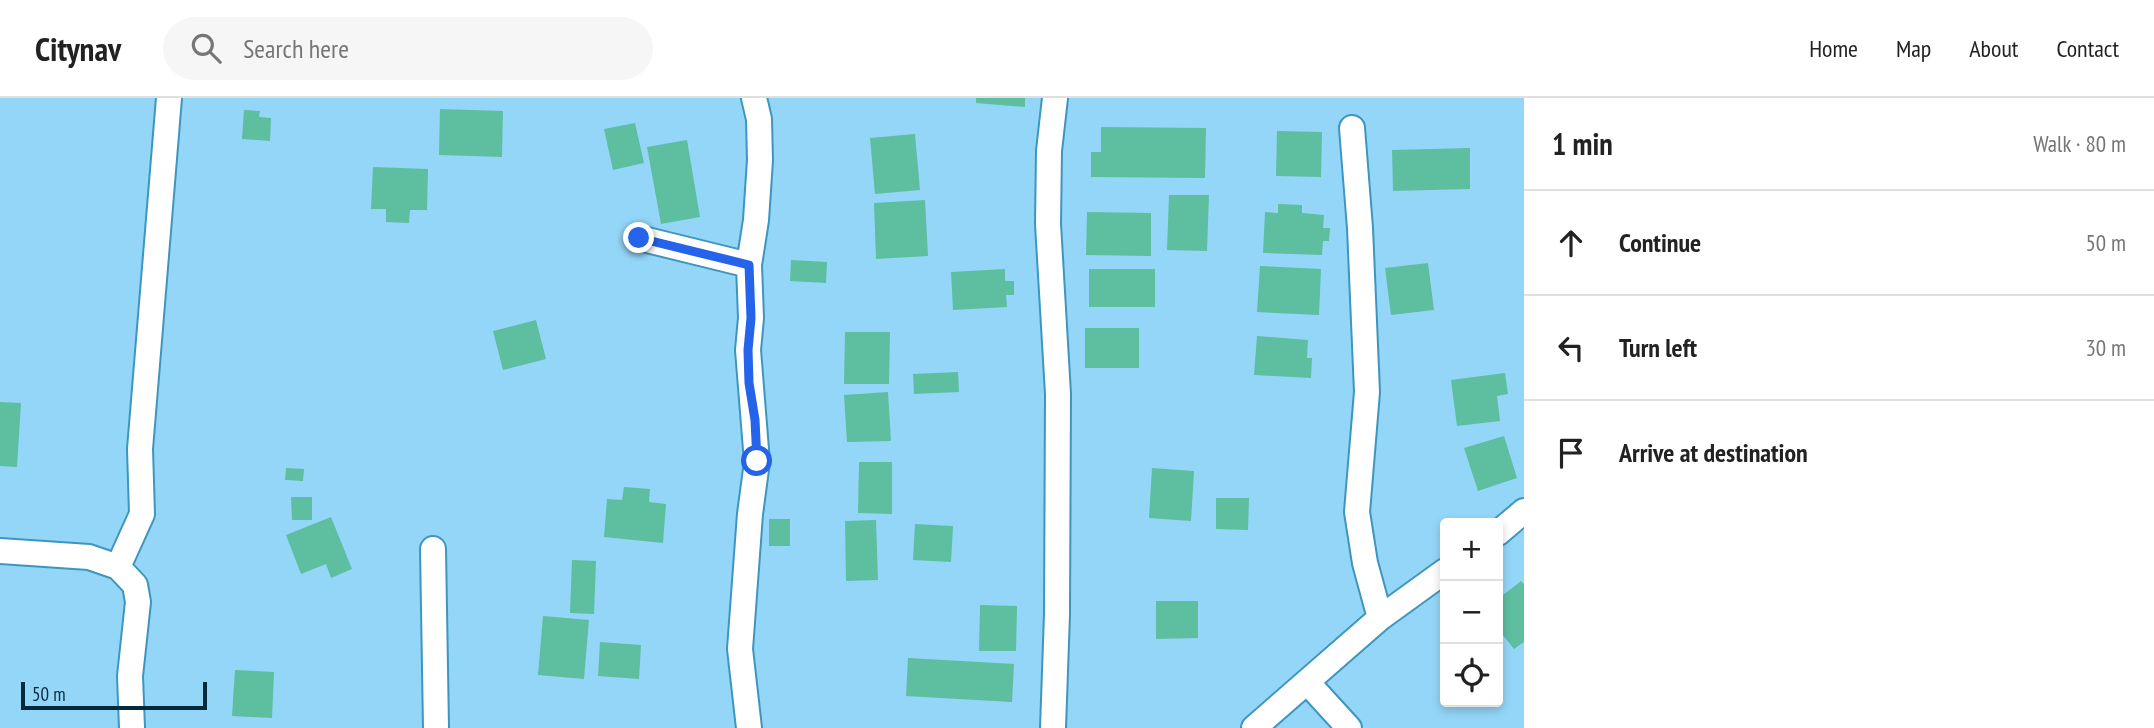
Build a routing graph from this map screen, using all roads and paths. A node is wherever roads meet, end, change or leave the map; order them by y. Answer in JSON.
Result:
{"nodes":[{"id":1,"x":169,"y":98,"type":"edge"},
{"id":2,"x":754,"y":98,"type":"edge"},
{"id":3,"x":1055,"y":98,"type":"edge"},
{"id":4,"x":1352,"y":128,"type":"dead end"},
{"id":5,"x":639,"y":238,"type":"dead end"},
{"id":6,"x":749,"y":265,"type":"junction"},
{"id":7,"x":1524,"y":511,"type":"edge"},
{"id":8,"x":1503,"y":529,"type":"edge"},
{"id":9,"x":433,"y":549,"type":"dead end"},
{"id":10,"x":0,"y":551,"type":"edge"},
{"id":11,"x":118,"y":567,"type":"junction"},
{"id":12,"x":1440,"y":575,"type":"edge"},
{"id":13,"x":1380,"y":618,"type":"junction"},
{"id":14,"x":1307,"y":682,"type":"junction"},
{"id":15,"x":132,"y":728,"type":"edge"},
{"id":16,"x":436,"y":728,"type":"edge"},
{"id":17,"x":749,"y":728,"type":"edge"},
{"id":18,"x":1053,"y":728,"type":"edge"},
{"id":19,"x":1254,"y":728,"type":"edge"},
{"id":20,"x":1349,"y":728,"type":"edge"}],
"edges":[{"from":1,"to":11,"type":"street"},
{"from":2,"to":6,"type":"street"},
{"from":3,"to":18,"type":"street"},
{"from":4,"to":13,"type":"street"},
{"from":5,"to":6,"type":"street"},
{"from":6,"to":17,"type":"street"},
{"from":7,"to":8,"type":"street"},
{"from":9,"to":16,"type":"street"},
{"from":10,"to":11,"type":"street"},
{"from":11,"to":15,"type":"street"},
{"from":12,"to":13,"type":"street"},
{"from":13,"to":14,"type":"street"},
{"from":14,"to":19,"type":"street"},
{"from":14,"to":20,"type":"street"}]}
